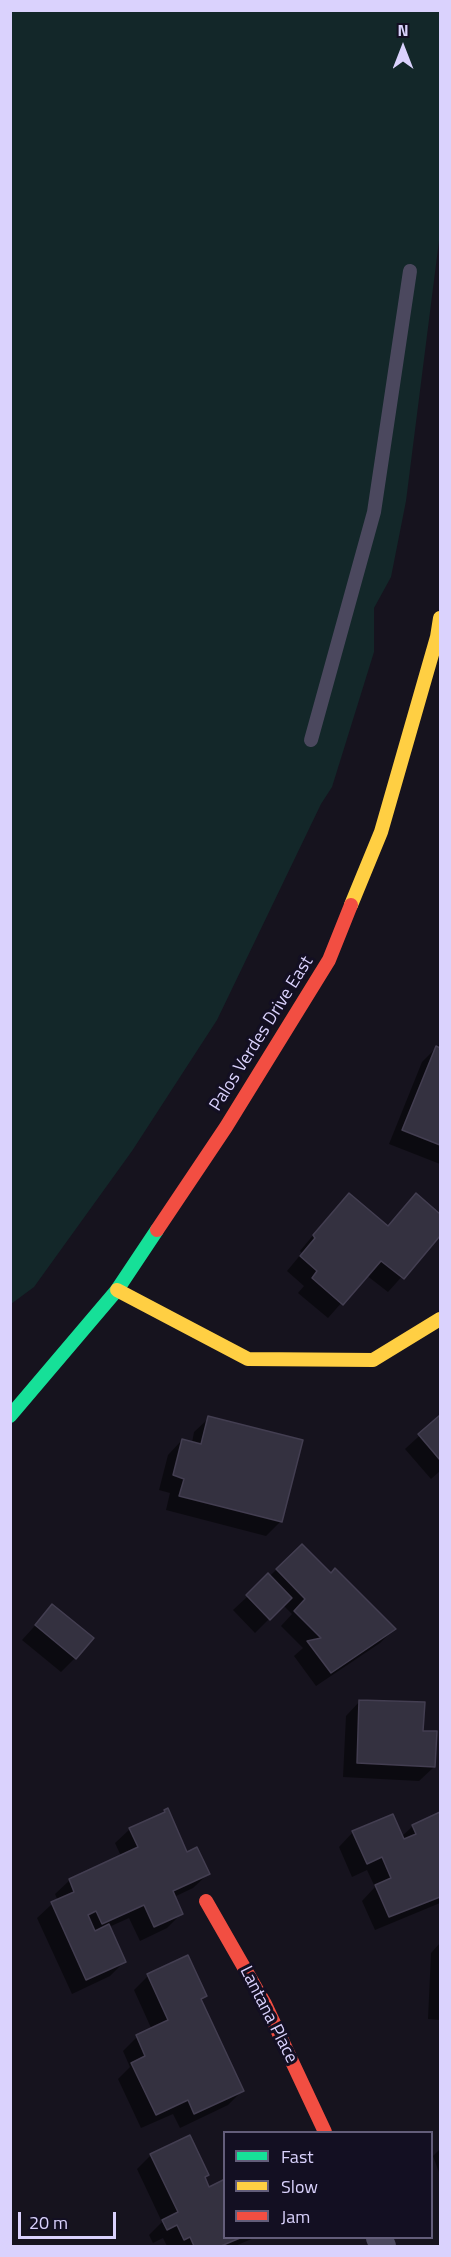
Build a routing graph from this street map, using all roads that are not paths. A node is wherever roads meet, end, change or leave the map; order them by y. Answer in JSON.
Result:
{"nodes":[{"id":1,"x":410,"y":271,"type":"dead end"},
{"id":2,"x":441,"y":618,"type":"edge"},
{"id":3,"x":311,"y":740,"type":"dead end"},
{"id":4,"x":117,"y":1290,"type":"junction"},
{"id":5,"x":441,"y":1319,"type":"edge"},
{"id":6,"x":10,"y":1416,"type":"edge"},
{"id":7,"x":206,"y":1901,"type":"dead end"},
{"id":8,"x":325,"y":2131,"type":"edge"}],
"edges":[{"from":1,"to":3,"type":"lane"},
{"from":2,"to":4,"type":"main road","name":"Palos Verdes Drive East"},
{"from":4,"to":5,"type":"main road"},
{"from":4,"to":6,"type":"main road","name":"Palos Verdes Drive East"},
{"from":7,"to":8,"type":"main road","name":"Lantana Place"}]}
